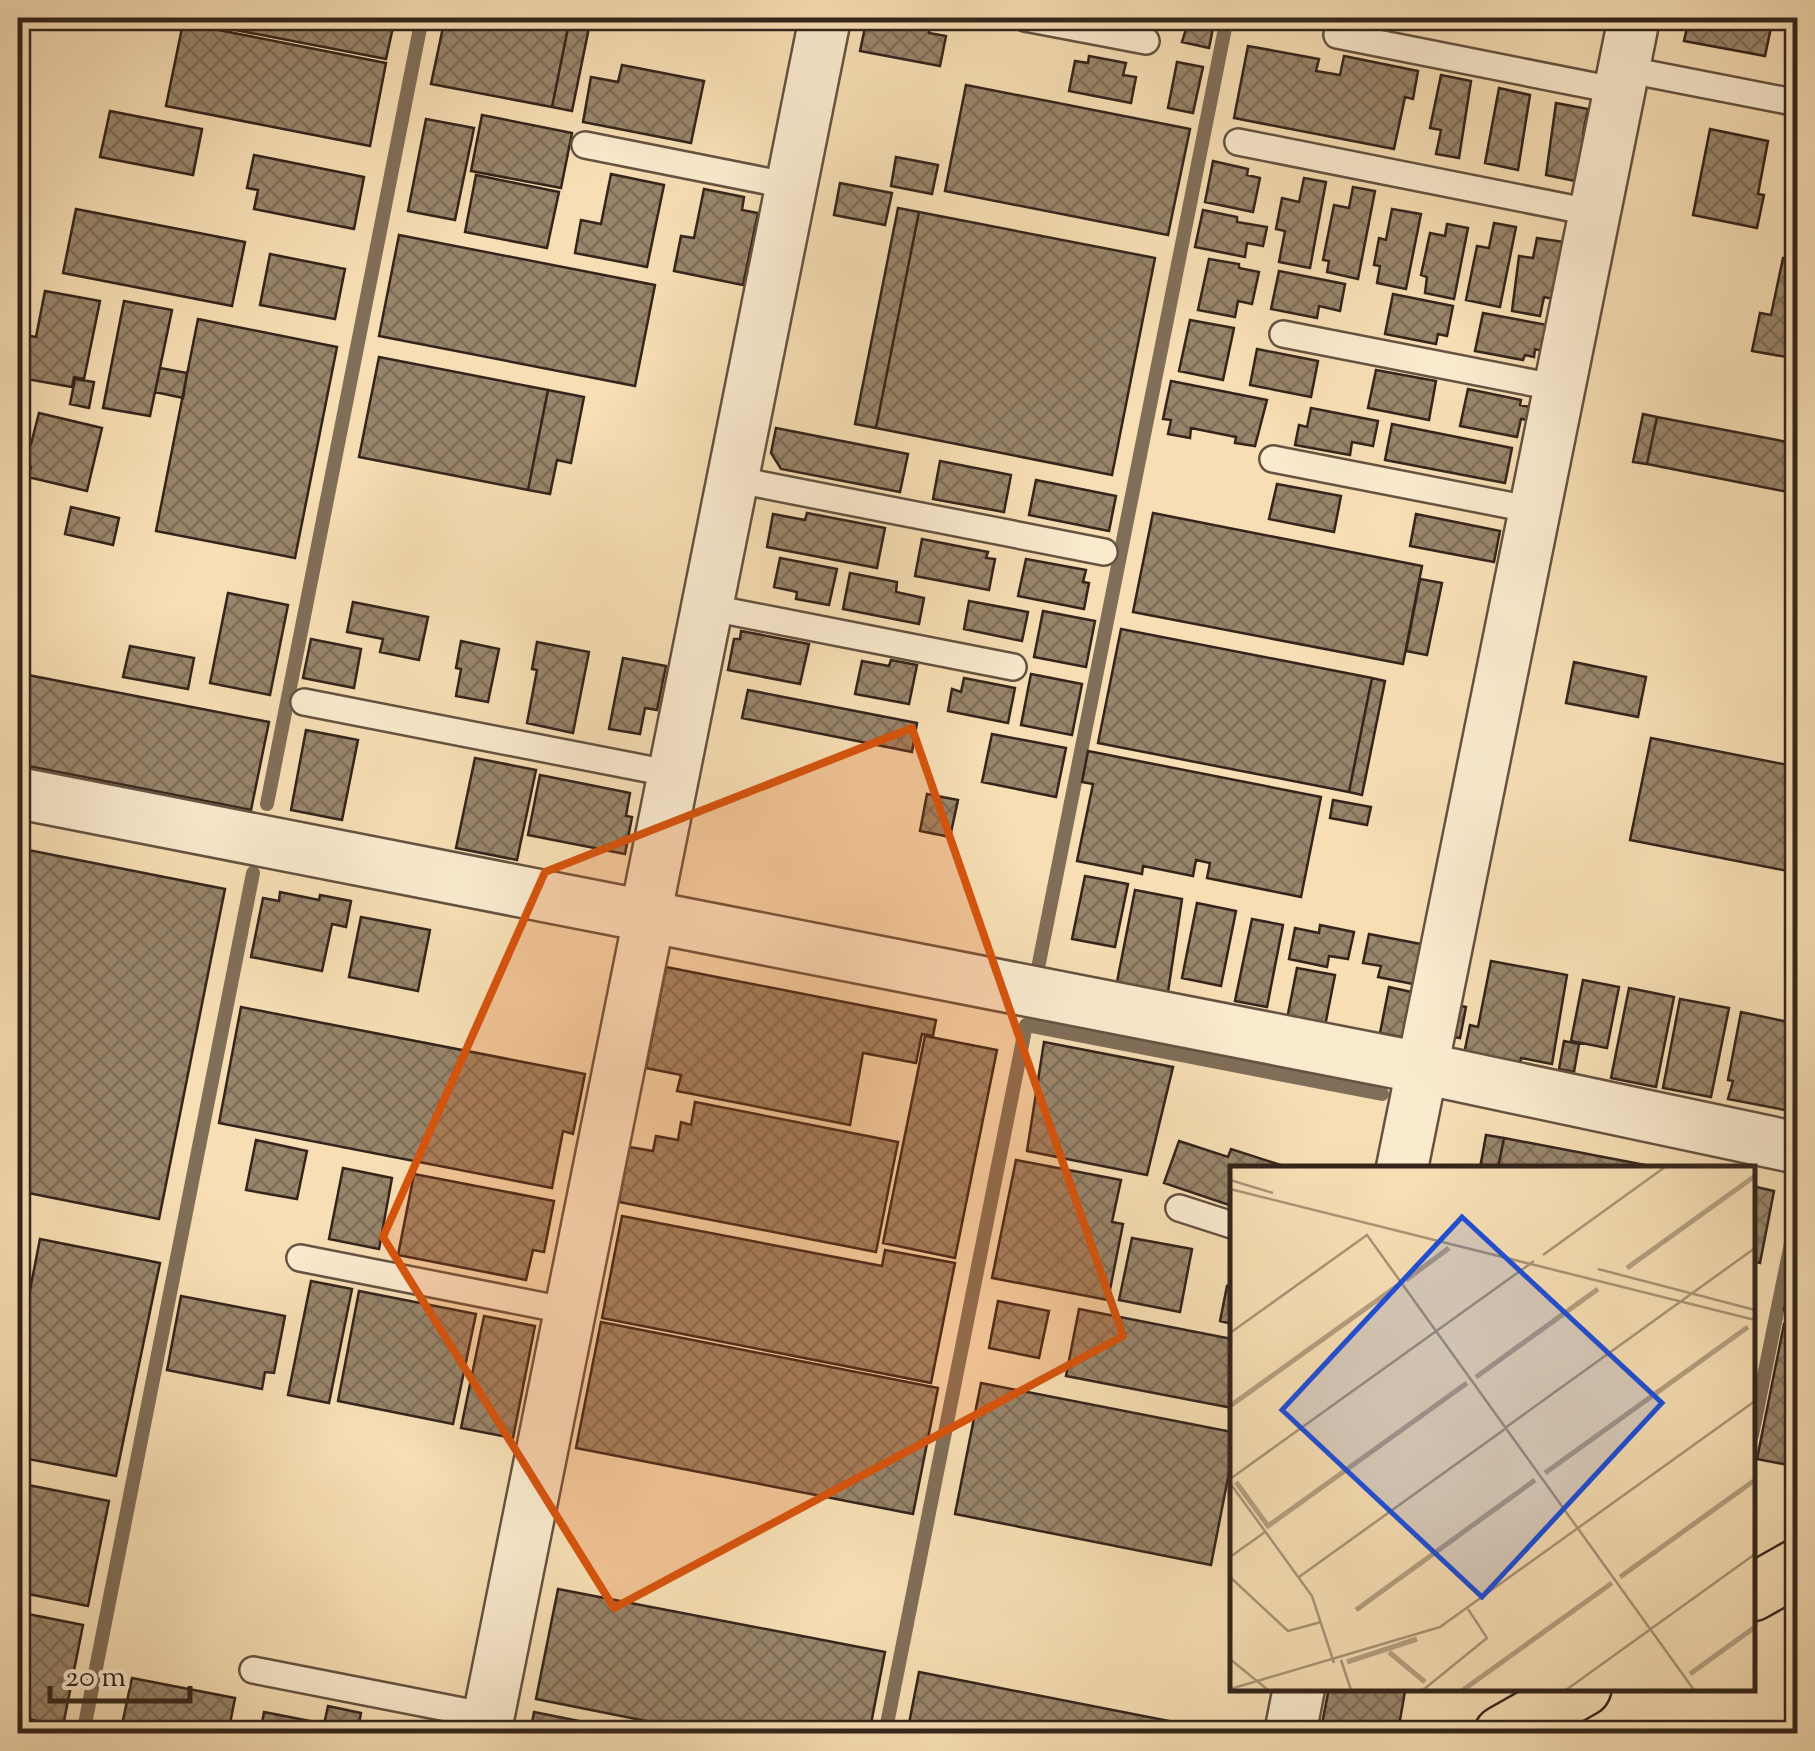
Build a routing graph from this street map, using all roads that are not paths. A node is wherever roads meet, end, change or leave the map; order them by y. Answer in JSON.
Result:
{"nodes":[{"id":1,"x":825,"y":18,"type":"edge"},
{"id":2,"x":1024,"y":18,"type":"edge"},
{"id":3,"x":1634,"y":18,"type":"edge"},
{"id":4,"x":1337,"y":35,"type":"dead end"},
{"id":5,"x":1146,"y":41,"type":"dead end"},
{"id":6,"x":1621,"y":80,"type":"junction"},
{"id":7,"x":1798,"y":103,"type":"edge"},
{"id":8,"x":1238,"y":142,"type":"dead end"},
{"id":9,"x":585,"y":145,"type":"dead end"},
{"id":10,"x":791,"y":186,"type":"junction"},
{"id":11,"x":1595,"y":213,"type":"junction"},
{"id":12,"x":1283,"y":334,"type":"dead end"},
{"id":13,"x":1559,"y":388,"type":"junction"},
{"id":14,"x":1272,"y":459,"type":"dead end"},
{"id":15,"x":732,"y":480,"type":"junction"},
{"id":16,"x":1534,"y":510,"type":"junction"},
{"id":17,"x":1104,"y":552,"type":"dead end"},
{"id":18,"x":707,"y":607,"type":"junction"},
{"id":19,"x":1014,"y":667,"type":"dead end"},
{"id":20,"x":304,"y":702,"type":"dead end"},
{"id":21,"x":673,"y":774,"type":"junction"},
{"id":22,"x":18,"y":793,"type":"edge"},
{"id":23,"x":647,"y":918,"type":"junction"},
{"id":24,"x":1422,"y":1068,"type":"junction"},
{"id":25,"x":1798,"y":1148,"type":"edge"},
{"id":26,"x":1402,"y":1166,"type":"edge"},
{"id":27,"x":1179,"y":1208,"type":"dead end"},
{"id":28,"x":1230,"y":1224,"type":"edge"},
{"id":29,"x":300,"y":1258,"type":"dead end"},
{"id":30,"x":570,"y":1311,"type":"junction"},
{"id":31,"x":1798,"y":1568,"type":"edge"},
{"id":32,"x":1755,"y":1591,"type":"edge"},
{"id":33,"x":254,"y":1670,"type":"dead end"},
{"id":34,"x":1298,"y":1691,"type":"edge"},
{"id":35,"x":1578,"y":1691,"type":"edge"},
{"id":36,"x":487,"y":1725,"type":"edge"},
{"id":37,"x":1512,"y":1729,"type":"edge"},
{"id":38,"x":1290,"y":1734,"type":"edge"}],
"edges":[{"from":1,"to":10,"type":"street"},
{"from":2,"to":5,"type":"lane"},
{"from":3,"to":6,"type":"street"},
{"from":4,"to":6,"type":"lane"},
{"from":6,"to":7,"type":"lane"},
{"from":6,"to":11,"type":"street"},
{"from":8,"to":11,"type":"lane"},
{"from":9,"to":10,"type":"lane"},
{"from":10,"to":15,"type":"street"},
{"from":11,"to":13,"type":"street"},
{"from":12,"to":13,"type":"lane"},
{"from":13,"to":16,"type":"street"},
{"from":14,"to":16,"type":"lane"},
{"from":15,"to":17,"type":"lane"},
{"from":15,"to":18,"type":"street"},
{"from":16,"to":24,"type":"street"},
{"from":18,"to":19,"type":"lane"},
{"from":18,"to":21,"type":"street"},
{"from":20,"to":21,"type":"lane"},
{"from":21,"to":23,"type":"street"},
{"from":22,"to":23,"type":"street"},
{"from":23,"to":24,"type":"street"},
{"from":23,"to":30,"type":"street"},
{"from":24,"to":25,"type":"street"},
{"from":24,"to":26,"type":"street"},
{"from":27,"to":28,"type":"lane"},
{"from":29,"to":30,"type":"lane"},
{"from":30,"to":36,"type":"street"},
{"from":31,"to":32,"type":"main road"},
{"from":33,"to":36,"type":"lane"},
{"from":34,"to":38,"type":"street"},
{"from":35,"to":37,"type":"main road"}]}
